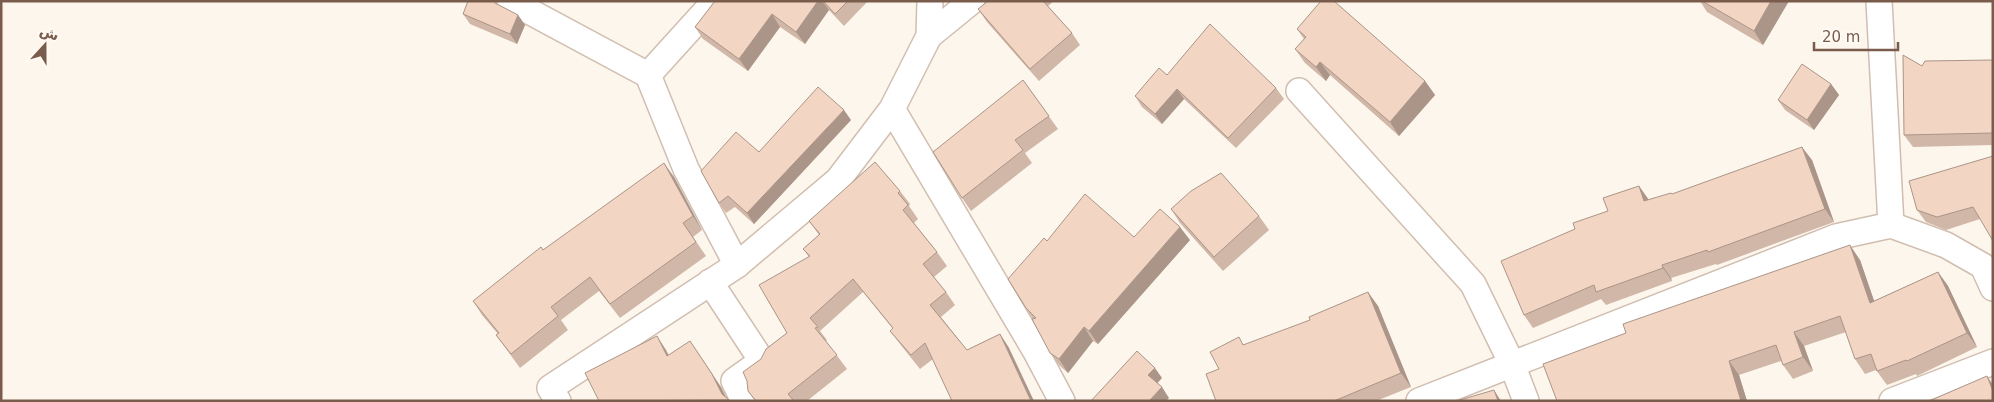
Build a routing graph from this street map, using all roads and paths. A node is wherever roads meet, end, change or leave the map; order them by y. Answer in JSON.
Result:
{"nodes":[{"id":1,"x":510,"y":1,"type":"edge"},
{"id":2,"x":715,"y":1,"type":"edge"},
{"id":3,"x":930,"y":1,"type":"edge"},
{"id":4,"x":972,"y":1,"type":"edge"},
{"id":5,"x":1879,"y":1,"type":"edge"},
{"id":6,"x":929,"y":36,"type":"junction"},
{"id":7,"x":648,"y":75,"type":"junction"},
{"id":8,"x":1299,"y":91,"type":"dead end"},
{"id":9,"x":892,"y":109,"type":"junction"},
{"id":10,"x":1891,"y":225,"type":"junction"},
{"id":11,"x":737,"y":265,"type":"junction"},
{"id":12,"x":710,"y":282,"type":"junction"},
{"id":13,"x":1993,"y":288,"type":"edge"},
{"id":14,"x":1993,"y":362,"type":"edge"},
{"id":15,"x":1512,"y":364,"type":"junction"},
{"id":16,"x":558,"y":401,"type":"edge"},
{"id":17,"x":744,"y":401,"type":"edge"},
{"id":18,"x":1062,"y":401,"type":"edge"},
{"id":19,"x":1419,"y":401,"type":"edge"},
{"id":20,"x":1526,"y":401,"type":"edge"},
{"id":21,"x":1892,"y":401,"type":"edge"}],
"edges":[{"from":1,"to":7,"type":"street"},
{"from":2,"to":7,"type":"street"},
{"from":3,"to":6,"type":"street"},
{"from":4,"to":6,"type":"street"},
{"from":5,"to":10,"type":"street"},
{"from":6,"to":9,"type":"street"},
{"from":7,"to":11,"type":"street"},
{"from":8,"to":15,"type":"street"},
{"from":9,"to":11,"type":"street"},
{"from":9,"to":18,"type":"street"},
{"from":10,"to":13,"type":"street"},
{"from":10,"to":15,"type":"street"},
{"from":11,"to":12,"type":"street"},
{"from":12,"to":16,"type":"street"},
{"from":12,"to":17,"type":"street"},
{"from":14,"to":21,"type":"street"},
{"from":15,"to":19,"type":"street"},
{"from":15,"to":20,"type":"street"}]}
